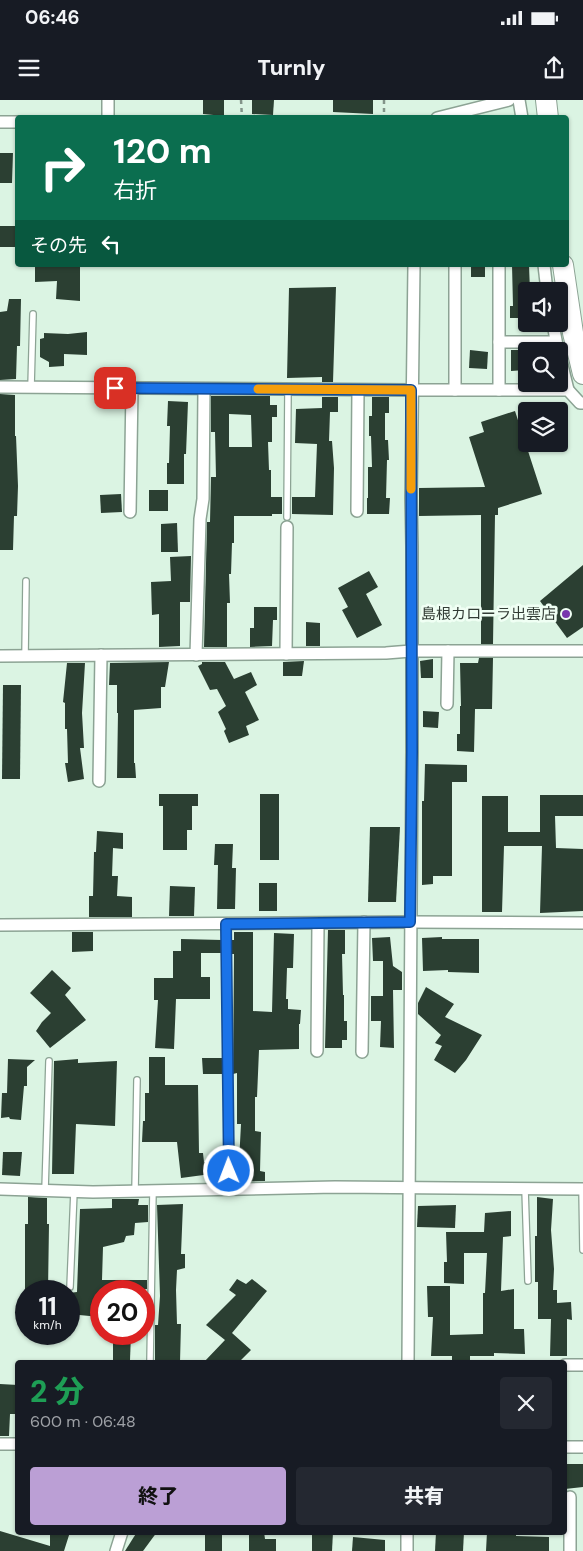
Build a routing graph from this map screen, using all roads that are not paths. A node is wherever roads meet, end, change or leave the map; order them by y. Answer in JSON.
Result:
{"nodes":[{"id":1,"x":108,"y":100,"type":"edge"},
{"id":2,"x":509,"y":100,"type":"edge"},
{"id":3,"x":519,"y":100,"type":"edge"},
{"id":4,"x":546,"y":100,"type":"edge"},
{"id":5,"x":108,"y":115,"type":"edge"},
{"id":6,"x":449,"y":115,"type":"edge"},
{"id":7,"x":522,"y":115,"type":"edge"},
{"id":8,"x":548,"y":115,"type":"edge"},
{"id":9,"x":0,"y":122,"type":"edge"},
{"id":10,"x":15,"y":122,"type":"edge"},
{"id":11,"x":414,"y":267,"type":"edge"},
{"id":12,"x":456,"y":267,"type":"edge"},
{"id":13,"x":499,"y":267,"type":"edge"},
{"id":14,"x":544,"y":267,"type":"edge"},
{"id":15,"x":563,"y":267,"type":"edge"},
{"id":16,"x":547,"y":282,"type":"edge"},
{"id":17,"x":33,"y":314,"type":"dead end"},
{"id":18,"x":499,"y":342,"type":"junction"},
{"id":19,"x":518,"y":342,"type":"edge"},
{"id":20,"x":583,"y":374,"type":"edge"},
{"id":21,"x":0,"y":387,"type":"edge"},
{"id":22,"x":31,"y":387,"type":"junction"},
{"id":23,"x":132,"y":388,"type":"junction"},
{"id":24,"x":204,"y":388,"type":"junction"},
{"id":25,"x":288,"y":389,"type":"junction"},
{"id":26,"x":358,"y":390,"type":"junction"},
{"id":27,"x":411,"y":390,"type":"junction"},
{"id":28,"x":455,"y":390,"type":"junction"},
{"id":29,"x":499,"y":390,"type":"junction"},
{"id":30,"x":518,"y":390,"type":"edge"},
{"id":31,"x":568,"y":390,"type":"edge"},
{"id":32,"x":583,"y":403,"type":"edge"},
{"id":33,"x":357,"y":511,"type":"dead end"},
{"id":34,"x":130,"y":512,"type":"dead end"},
{"id":35,"x":287,"y":522,"type":"joint"},
{"id":36,"x":26,"y":582,"type":"dead end"},
{"id":37,"x":411,"y":651,"type":"junction"},
{"id":38,"x":448,"y":651,"type":"junction"},
{"id":39,"x":583,"y":651,"type":"edge"},
{"id":40,"x":286,"y":654,"type":"junction"},
{"id":41,"x":196,"y":655,"type":"junction"},
{"id":42,"x":0,"y":656,"type":"edge"},
{"id":43,"x":25,"y":656,"type":"junction"},
{"id":44,"x":101,"y":656,"type":"junction"},
{"id":45,"x":447,"y":704,"type":"dead end"},
{"id":46,"x":99,"y":781,"type":"dead end"},
{"id":47,"x":364,"y":922,"type":"junction"},
{"id":48,"x":410,"y":922,"type":"junction"},
{"id":49,"x":318,"y":923,"type":"junction"},
{"id":50,"x":583,"y":923,"type":"edge"},
{"id":51,"x":226,"y":924,"type":"junction"},
{"id":52,"x":0,"y":926,"type":"edge"},
{"id":53,"x":317,"y":1051,"type":"dead end"},
{"id":54,"x":362,"y":1052,"type":"dead end"},
{"id":55,"x":48,"y":1061,"type":"dead end"},
{"id":56,"x":137,"y":1080,"type":"dead end"},
{"id":57,"x":409,"y":1188,"type":"junction"},
{"id":58,"x":0,"y":1189,"type":"edge"},
{"id":59,"x":525,"y":1189,"type":"junction"},
{"id":60,"x":582,"y":1189,"type":"edge"},
{"id":61,"x":45,"y":1190,"type":"junction"},
{"id":62,"x":230,"y":1190,"type":"junction"},
{"id":63,"x":74,"y":1191,"type":"junction"},
{"id":64,"x":135,"y":1191,"type":"junction"},
{"id":65,"x":153,"y":1191,"type":"junction"},
{"id":66,"x":583,"y":1250,"type":"edge"},
{"id":67,"x":70,"y":1280,"type":"edge"},
{"id":68,"x":528,"y":1281,"type":"dead end"},
{"id":69,"x":150,"y":1360,"type":"edge"},
{"id":70,"x":408,"y":1360,"type":"edge"},
{"id":71,"x":567,"y":1365,"type":"edge"},
{"id":72,"x":583,"y":1365,"type":"edge"},
{"id":73,"x":0,"y":1444,"type":"edge"},
{"id":74,"x":15,"y":1444,"type":"edge"},
{"id":75,"x":567,"y":1447,"type":"edge"},
{"id":76,"x":583,"y":1447,"type":"edge"},
{"id":77,"x":570,"y":1497,"type":"dead end"},
{"id":78,"x":121,"y":1535,"type":"edge"},
{"id":79,"x":407,"y":1535,"type":"edge"},
{"id":80,"x":116,"y":1551,"type":"edge"},
{"id":81,"x":407,"y":1551,"type":"edge"},
{"id":82,"x":570,"y":1551,"type":"edge"}],
"edges":[{"from":1,"to":5,"type":"street"},
{"from":2,"to":6,"type":"street"},
{"from":3,"to":7,"type":"street"},
{"from":4,"to":8,"type":"highway"},
{"from":9,"to":10,"type":"street"},
{"from":11,"to":27,"type":"street"},
{"from":12,"to":28,"type":"street"},
{"from":13,"to":18,"type":"street"},
{"from":14,"to":16,"type":"street"},
{"from":15,"to":20,"type":"highway"},
{"from":17,"to":22,"type":"lane"},
{"from":18,"to":19,"type":"street"},
{"from":18,"to":29,"type":"street"},
{"from":21,"to":22,"type":"street"},
{"from":22,"to":23,"type":"street"},
{"from":23,"to":24,"type":"street"},
{"from":23,"to":34,"type":"street"},
{"from":24,"to":25,"type":"street"},
{"from":24,"to":41,"type":"street"},
{"from":25,"to":26,"type":"street"},
{"from":25,"to":35,"type":"lane"},
{"from":26,"to":27,"type":"street"},
{"from":26,"to":33,"type":"street"},
{"from":27,"to":28,"type":"street"},
{"from":27,"to":37,"type":"street"},
{"from":28,"to":29,"type":"street"},
{"from":29,"to":30,"type":"street"},
{"from":31,"to":32,"type":"street"},
{"from":35,"to":40,"type":"street"},
{"from":36,"to":43,"type":"lane"},
{"from":37,"to":38,"type":"street"},
{"from":37,"to":40,"type":"street"},
{"from":37,"to":48,"type":"street"},
{"from":38,"to":39,"type":"street"},
{"from":38,"to":45,"type":"street"},
{"from":40,"to":41,"type":"street"},
{"from":41,"to":44,"type":"street"},
{"from":42,"to":43,"type":"street"},
{"from":43,"to":44,"type":"street"},
{"from":44,"to":46,"type":"street"},
{"from":47,"to":48,"type":"street"},
{"from":47,"to":49,"type":"street"},
{"from":47,"to":54,"type":"street"},
{"from":48,"to":50,"type":"street"},
{"from":48,"to":57,"type":"street"},
{"from":49,"to":51,"type":"street"},
{"from":49,"to":53,"type":"street"},
{"from":51,"to":52,"type":"street"},
{"from":51,"to":62,"type":"lane"},
{"from":55,"to":61,"type":"lane"},
{"from":56,"to":64,"type":"lane"},
{"from":57,"to":59,"type":"street"},
{"from":57,"to":62,"type":"street"},
{"from":57,"to":70,"type":"street"},
{"from":58,"to":61,"type":"street"},
{"from":59,"to":60,"type":"street"},
{"from":59,"to":68,"type":"lane"},
{"from":60,"to":66,"type":"lane"},
{"from":61,"to":63,"type":"street"},
{"from":62,"to":65,"type":"street"},
{"from":63,"to":64,"type":"street"},
{"from":63,"to":67,"type":"lane"},
{"from":64,"to":65,"type":"street"},
{"from":65,"to":69,"type":"lane"},
{"from":71,"to":72,"type":"street"},
{"from":73,"to":74,"type":"street"},
{"from":75,"to":76,"type":"street"},
{"from":77,"to":82,"type":"street"},
{"from":78,"to":80,"type":"street"},
{"from":79,"to":81,"type":"street"}]}
